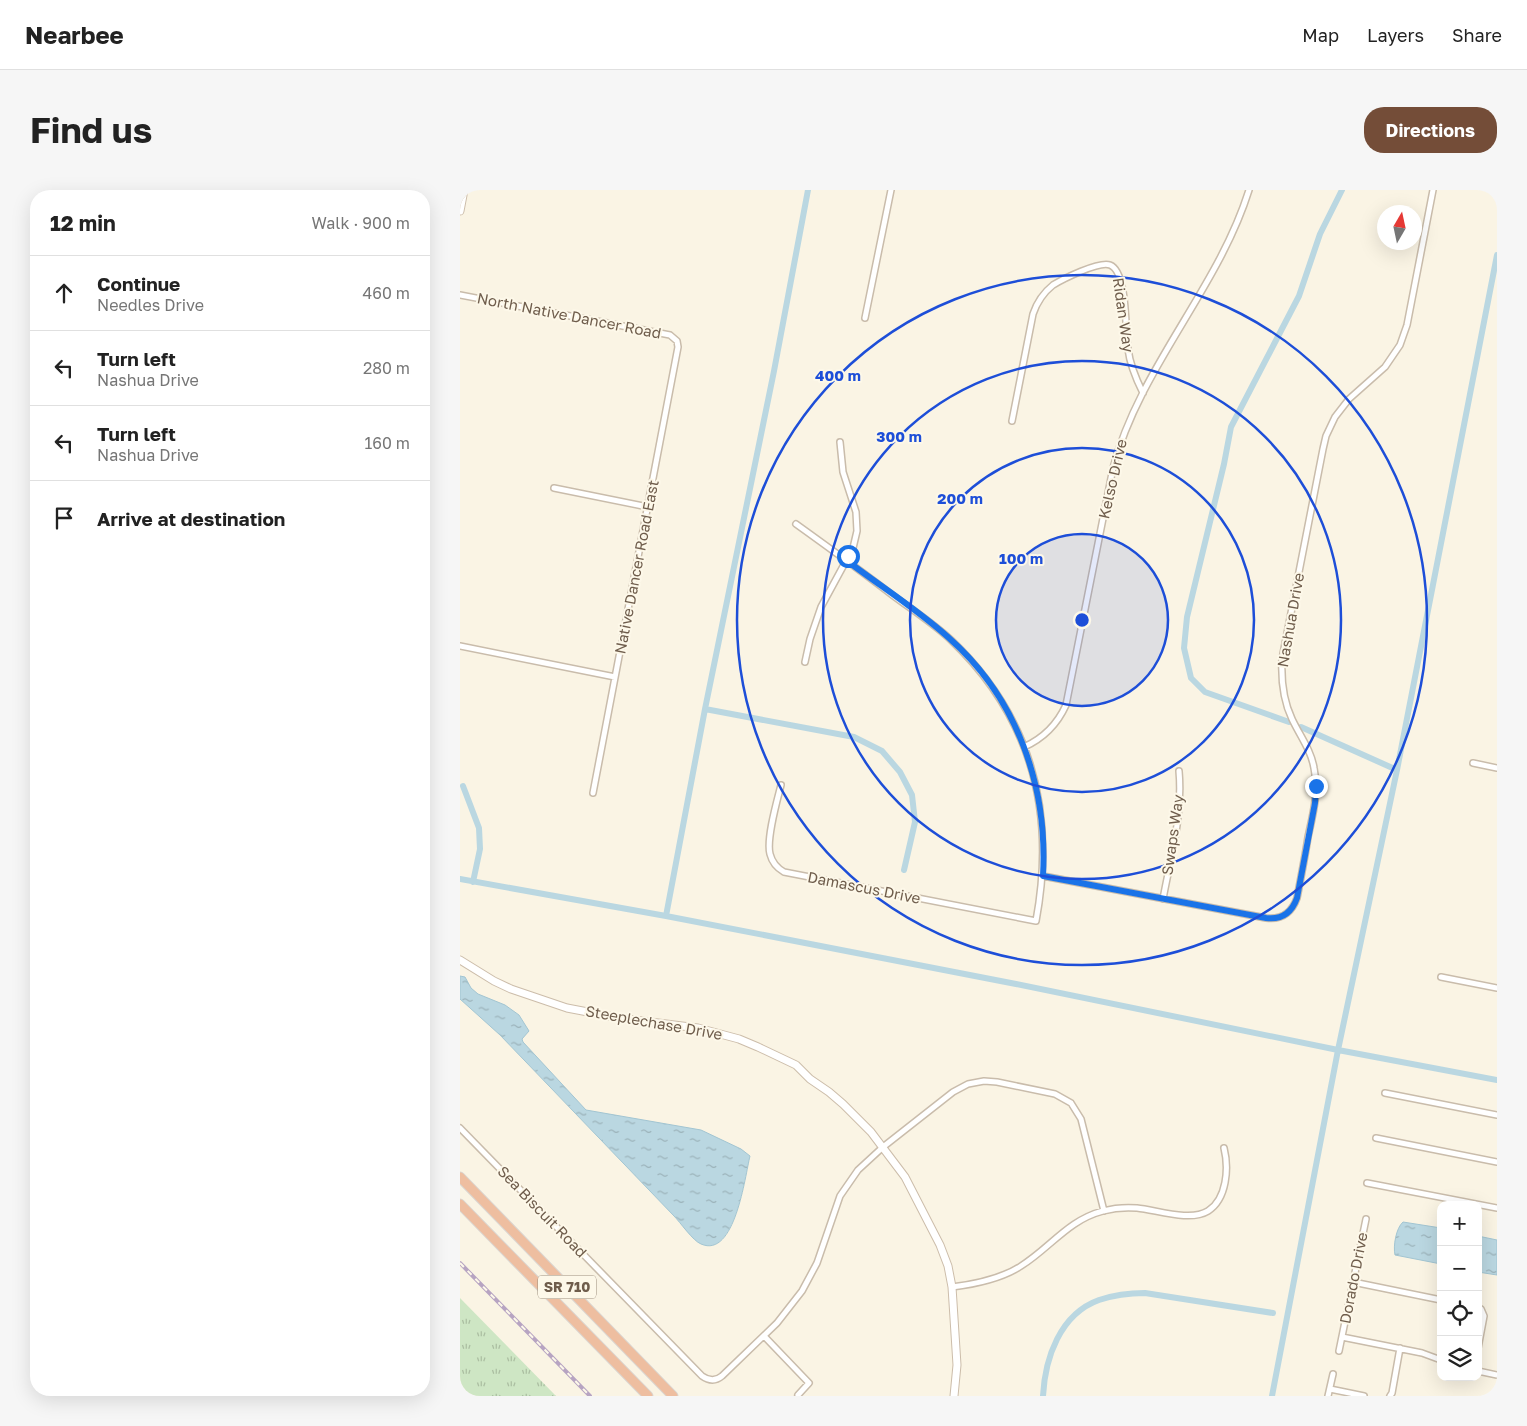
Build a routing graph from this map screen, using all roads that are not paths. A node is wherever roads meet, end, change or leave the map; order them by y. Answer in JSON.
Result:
{"nodes":[{"id":1,"x":464,"y":190,"type":"edge"},
{"id":2,"x":891,"y":190,"type":"edge"},
{"id":3,"x":1249,"y":190,"type":"edge"},
{"id":4,"x":1433,"y":190,"type":"edge"},
{"id":5,"x":460,"y":211,"type":"edge"},
{"id":6,"x":460,"y":294,"type":"edge"},
{"id":7,"x":865,"y":318,"type":"dead end"},
{"id":8,"x":677,"y":341,"type":"joint"},
{"id":9,"x":1143,"y":393,"type":"junction"},
{"id":10,"x":1012,"y":421,"type":"dead end"},
{"id":11,"x":840,"y":442,"type":"dead end"},
{"id":12,"x":554,"y":488,"type":"dead end"},
{"id":13,"x":648,"y":507,"type":"junction"},
{"id":14,"x":796,"y":524,"type":"dead end"},
{"id":15,"x":846,"y":560,"type":"junction"},
{"id":16,"x":460,"y":646,"type":"edge"},
{"id":17,"x":805,"y":662,"type":"dead end"},
{"id":18,"x":615,"y":677,"type":"junction"},
{"id":19,"x":1024,"y":747,"type":"junction"},
{"id":20,"x":1473,"y":763,"type":"dead end"},
{"id":21,"x":1497,"y":768,"type":"edge"},
{"id":22,"x":1179,"y":771,"type":"dead end"},
{"id":23,"x":781,"y":785,"type":"dead end"},
{"id":24,"x":593,"y":793,"type":"dead end"},
{"id":25,"x":1043,"y":876,"type":"junction"},
{"id":26,"x":1163,"y":899,"type":"junction"},
{"id":27,"x":460,"y":960,"type":"edge"},
{"id":28,"x":1441,"y":977,"type":"dead end"},
{"id":29,"x":1497,"y":988,"type":"edge"},
{"id":30,"x":1385,"y":1093,"type":"dead end"},
{"id":31,"x":1497,"y":1115,"type":"edge"},
{"id":32,"x":460,"y":1128,"type":"edge"},
{"id":33,"x":1376,"y":1138,"type":"dead end"},
{"id":34,"x":883,"y":1147,"type":"junction"},
{"id":35,"x":1224,"y":1148,"type":"dead end"},
{"id":36,"x":1497,"y":1162,"type":"edge"},
{"id":37,"x":460,"y":1178,"type":"edge"},
{"id":38,"x":1367,"y":1183,"type":"dead end"},
{"id":39,"x":460,"y":1204,"type":"edge"},
{"id":40,"x":1497,"y":1208,"type":"edge"},
{"id":41,"x":1104,"y":1211,"type":"junction"},
{"id":42,"x":1366,"y":1219,"type":"dead end"},
{"id":43,"x":1353,"y":1282,"type":"junction"},
{"id":44,"x":952,"y":1287,"type":"junction"},
{"id":45,"x":1437,"y":1299,"type":"edge"},
{"id":46,"x":1482,"y":1311,"type":"edge"},
{"id":47,"x":1482,"y":1327,"type":"edge"},
{"id":48,"x":764,"y":1336,"type":"junction"},
{"id":49,"x":1342,"y":1337,"type":"junction"},
{"id":50,"x":1400,"y":1348,"type":"junction"},
{"id":51,"x":1339,"y":1351,"type":"dead end"},
{"id":52,"x":1437,"y":1359,"type":"edge"},
{"id":53,"x":1482,"y":1373,"type":"edge"},
{"id":54,"x":1333,"y":1374,"type":"dead end"},
{"id":55,"x":1497,"y":1375,"type":"edge"},
{"id":56,"x":1330,"y":1389,"type":"junction"},
{"id":57,"x":798,"y":1395,"type":"edge"},
{"id":58,"x":648,"y":1396,"type":"edge"},
{"id":59,"x":673,"y":1396,"type":"edge"},
{"id":60,"x":954,"y":1396,"type":"edge"},
{"id":61,"x":1328,"y":1396,"type":"edge"},
{"id":62,"x":1364,"y":1396,"type":"edge"},
{"id":63,"x":1390,"y":1396,"type":"edge"}],
"edges":[{"from":1,"to":5,"type":"street"},
{"from":2,"to":7,"type":"street"},
{"from":3,"to":9,"type":"street","name":"Kelso Drive"},
{"from":4,"to":26,"type":"street","name":"Nashua Drive"},
{"from":6,"to":8,"type":"street","name":"North Native Dancer Road"},
{"from":8,"to":13,"type":"street","name":"Native Dancer Road East"},
{"from":9,"to":10,"type":"street","name":"Ridan Way"},
{"from":9,"to":19,"type":"street","name":"Kelso Drive"},
{"from":11,"to":15,"type":"street"},
{"from":12,"to":13,"type":"street"},
{"from":13,"to":18,"type":"street","name":"Native Dancer Road East"},
{"from":14,"to":15,"type":"street"},
{"from":15,"to":17,"type":"street"},
{"from":15,"to":19,"type":"street"},
{"from":16,"to":18,"type":"street"},
{"from":18,"to":24,"type":"street","name":"Native Dancer Road East"},
{"from":19,"to":25,"type":"street"},
{"from":20,"to":21,"type":"street"},
{"from":22,"to":26,"type":"street","name":"Swaps Way"},
{"from":23,"to":25,"type":"street","name":"Damascus Drive"},
{"from":25,"to":26,"type":"street","name":"Nashua Drive"},
{"from":27,"to":34,"type":"street","name":"Steeplechase Drive"},
{"from":28,"to":29,"type":"street"},
{"from":30,"to":31,"type":"street"},
{"from":32,"to":48,"type":"street","name":"Sea Biscuit Road"},
{"from":33,"to":36,"type":"street"},
{"from":34,"to":41,"type":"street"},
{"from":34,"to":44,"type":"street","name":"Steeplechase Drive"},
{"from":34,"to":48,"type":"street"},
{"from":35,"to":41,"type":"street"},
{"from":37,"to":59,"type":"highway","number":"SR 710"},
{"from":38,"to":40,"type":"street"},
{"from":39,"to":58,"type":"highway","number":"SR 710"},
{"from":41,"to":44,"type":"street"},
{"from":42,"to":43,"type":"street","name":"Dorado Drive"},
{"from":43,"to":45,"type":"street"},
{"from":43,"to":49,"type":"street","name":"Dorado Drive"},
{"from":44,"to":60,"type":"street","name":"Steeplechase Drive"},
{"from":46,"to":47,"type":"street"},
{"from":48,"to":57,"type":"street"},
{"from":49,"to":50,"type":"street","name":"Dorado Drive"},
{"from":49,"to":51,"type":"street","name":"Dorado Drive"},
{"from":50,"to":52,"type":"street","name":"Dorado Drive"},
{"from":50,"to":63,"type":"street"},
{"from":53,"to":55,"type":"street"},
{"from":54,"to":56,"type":"street"},
{"from":56,"to":61,"type":"street"},
{"from":56,"to":62,"type":"street"}]}
